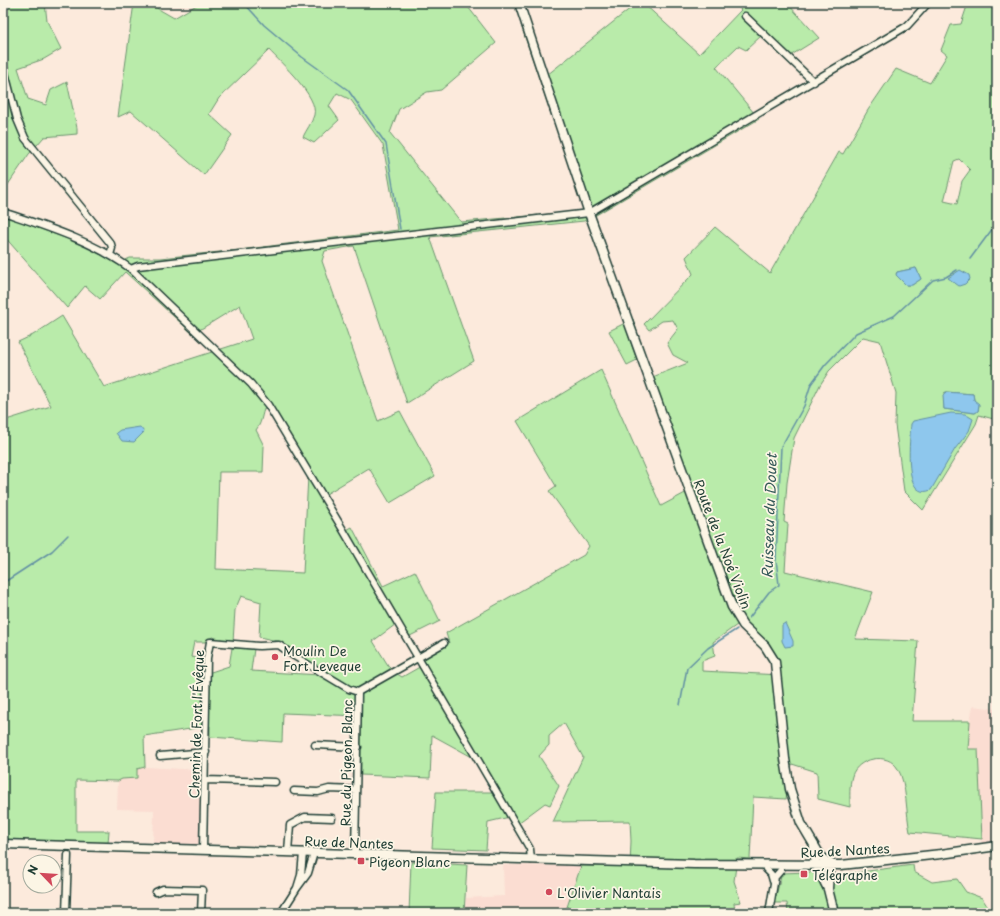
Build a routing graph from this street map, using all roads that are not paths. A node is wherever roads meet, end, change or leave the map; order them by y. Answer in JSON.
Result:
{"nodes":[{"id":1,"x":519,"y":3,"type":"edge"},
{"id":2,"x":928,"y":3,"type":"edge"},
{"id":3,"x":745,"y":16,"type":"dead end"},
{"id":4,"x":3,"y":65,"type":"edge"},
{"id":5,"x":814,"y":82,"type":"junction"},
{"id":6,"x":3,"y":212,"type":"edge"},
{"id":7,"x":589,"y":213,"type":"junction"},
{"id":8,"x":110,"y":255,"type":"junction"},
{"id":9,"x":131,"y":269,"type":"junction"},
{"id":10,"x":444,"y":643,"type":"dead end"},
{"id":11,"x":418,"y":658,"type":"junction"},
{"id":12,"x":358,"y":692,"type":"junction"},
{"id":13,"x":315,"y":745,"type":"dead end"},
{"id":14,"x":358,"y":747,"type":"junction"},
{"id":15,"x":206,"y":752,"type":"junction"},
{"id":16,"x":160,"y":756,"type":"dead end"},
{"id":17,"x":205,"y":780,"type":"junction"},
{"id":18,"x":275,"y":782,"type":"dead end"},
{"id":19,"x":356,"y":790,"type":"junction"},
{"id":20,"x":294,"y":791,"type":"dead end"},
{"id":21,"x":332,"y":818,"type":"dead end"},
{"id":22,"x":3,"y":844,"type":"edge"},
{"id":23,"x":997,"y":846,"type":"edge"},
{"id":24,"x":203,"y":850,"type":"junction"},
{"id":25,"x":288,"y":852,"type":"junction"},
{"id":26,"x":303,"y":852,"type":"junction"},
{"id":27,"x":816,"y":852,"type":"junction"},
{"id":28,"x":314,"y":853,"type":"junction"},
{"id":29,"x":355,"y":854,"type":"junction"},
{"id":30,"x":941,"y":854,"type":"junction"},
{"id":31,"x":68,"y":855,"type":"dead end"},
{"id":32,"x":531,"y":860,"type":"junction"},
{"id":33,"x":804,"y":867,"type":"junction"},
{"id":34,"x":825,"y":868,"type":"junction"},
{"id":35,"x":774,"y":870,"type":"junction"},
{"id":36,"x":827,"y":884,"type":"junction"},
{"id":37,"x":297,"y":888,"type":"junction"},
{"id":38,"x":156,"y":892,"type":"dead end"},
{"id":39,"x":66,"y":913,"type":"edge"},
{"id":40,"x":201,"y":913,"type":"edge"},
{"id":41,"x":281,"y":913,"type":"edge"},
{"id":42,"x":768,"y":913,"type":"edge"},
{"id":43,"x":834,"y":913,"type":"edge"}],
"edges":[{"from":1,"to":7,"type":"main road","name":"Route de la Noé Violin"},
{"from":2,"to":5,"type":"street"},
{"from":3,"to":5,"type":"street"},
{"from":4,"to":8,"type":"street"},
{"from":5,"to":7,"type":"street"},
{"from":6,"to":8,"type":"street"},
{"from":7,"to":9,"type":"street"},
{"from":7,"to":27,"type":"main road","name":"Route de la Noé Violin"},
{"from":8,"to":9,"type":"street"},
{"from":9,"to":11,"type":"street"},
{"from":10,"to":11,"type":"street","name":"Rue du Pigeon Blanc"},
{"from":11,"to":12,"type":"street","name":"Rue du Pigeon Blanc"},
{"from":11,"to":32,"type":"street"},
{"from":12,"to":14,"type":"street","name":"Rue du Pigeon Blanc"},
{"from":12,"to":15,"type":"street","name":"Chemin de Fort l'Évêque"},
{"from":13,"to":14,"type":"street"},
{"from":14,"to":19,"type":"street","name":"Rue du Pigeon Blanc"},
{"from":15,"to":16,"type":"street"},
{"from":15,"to":17,"type":"street","name":"Chemin de Fort l'Évêque"},
{"from":17,"to":18,"type":"street"},
{"from":17,"to":24,"type":"street","name":"Chemin de Fort l'Évêque"},
{"from":19,"to":20,"type":"street"},
{"from":19,"to":29,"type":"street","name":"Rue du Pigeon Blanc"},
{"from":21,"to":25,"type":"street"},
{"from":22,"to":24,"type":"main road","name":"Rue de Nantes"},
{"from":23,"to":30,"type":"main road","name":"Rue de Nantes"},
{"from":24,"to":25,"type":"main road","name":"Rue de Nantes"},
{"from":25,"to":26,"type":"main road","name":"Rue de Nantes"},
{"from":26,"to":28,"type":"main road","name":"Rue de Nantes"},
{"from":26,"to":37,"type":"street"},
{"from":27,"to":33,"type":"main road"},
{"from":27,"to":34,"type":"main road","name":"Route de la Noé Violin"},
{"from":28,"to":29,"type":"main road","name":"Rue de Nantes"},
{"from":28,"to":37,"type":"street"},
{"from":29,"to":32,"type":"main road","name":"Rue de Nantes"},
{"from":30,"to":34,"type":"main road","name":"Rue de Nantes"},
{"from":30,"to":34,"type":"main road"},
{"from":31,"to":39,"type":"street"},
{"from":32,"to":35,"type":"main road","name":"Rue de Nantes"},
{"from":33,"to":34,"type":"main road"},
{"from":33,"to":35,"type":"main road","name":"Rue de Nantes"},
{"from":33,"to":35,"type":"main road","name":"Rue de Nantes"},
{"from":33,"to":36,"type":"main road"},
{"from":34,"to":35,"type":"main road"},
{"from":34,"to":36,"type":"main road"},
{"from":35,"to":42,"type":"street"},
{"from":36,"to":43,"type":"main road"},
{"from":37,"to":41,"type":"street"},
{"from":38,"to":40,"type":"street"}]}
